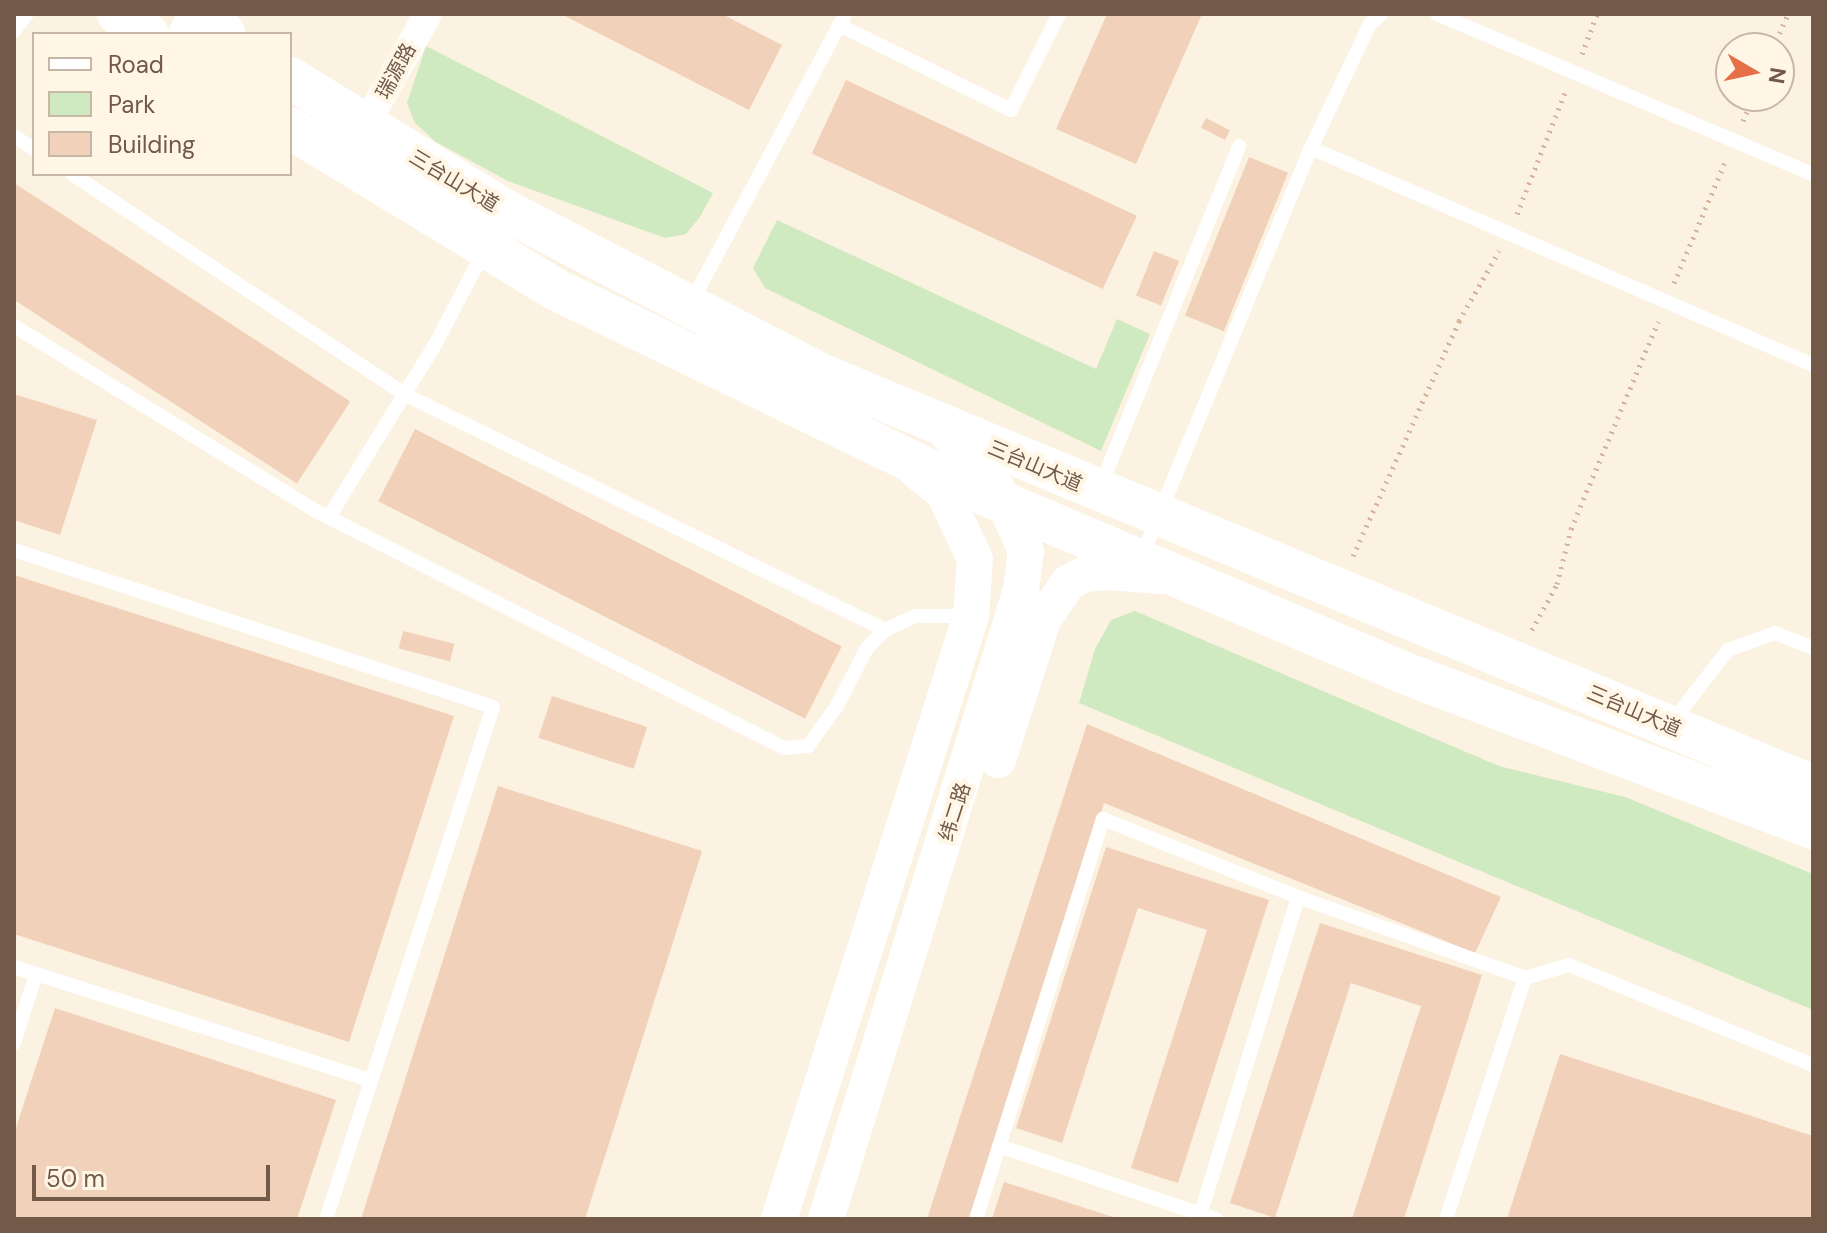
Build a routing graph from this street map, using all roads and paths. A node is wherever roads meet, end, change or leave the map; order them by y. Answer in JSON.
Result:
{"nodes":[{"id":1,"x":27,"y":14,"type":"edge"},
{"id":2,"x":118,"y":14,"type":"edge"},
{"id":3,"x":184,"y":14,"type":"edge"},
{"id":4,"x":196,"y":14,"type":"edge"},
{"id":5,"x":428,"y":14,"type":"edge"},
{"id":6,"x":1059,"y":14,"type":"edge"},
{"id":7,"x":1381,"y":14,"type":"edge"},
{"id":8,"x":1437,"y":14,"type":"edge"},
{"id":9,"x":1597,"y":14,"type":"edge"},
{"id":10,"x":842,"y":20,"type":"edge"},
{"id":11,"x":14,"y":31,"type":"edge"},
{"id":12,"x":145,"y":32,"type":"edge"},
{"id":13,"x":175,"y":32,"type":"edge"},
{"id":14,"x":222,"y":32,"type":"edge"},
{"id":15,"x":1573,"y":72,"type":"junction"},
{"id":16,"x":292,"y":79,"type":"edge"},
{"id":17,"x":1746,"y":112,"type":"edge"},
{"id":18,"x":364,"y":127,"type":"junction"},
{"id":19,"x":292,"y":129,"type":"edge"},
{"id":20,"x":14,"y":136,"type":"edge"},
{"id":21,"x":1734,"y":140,"type":"junction"},
{"id":22,"x":1239,"y":146,"type":"dead end"},
{"id":23,"x":32,"y":148,"type":"edge"},
{"id":24,"x":1311,"y":148,"type":"junction"},
{"id":25,"x":1813,"y":174,"type":"edge"},
{"id":26,"x":75,"y":176,"type":"edge"},
{"id":27,"x":1510,"y":234,"type":"junction"},
{"id":28,"x":485,"y":248,"type":"junction"},
{"id":29,"x":1667,"y":302,"type":"junction"},
{"id":30,"x":14,"y":326,"type":"edge"},
{"id":31,"x":679,"y":326,"type":"junction"},
{"id":32,"x":1813,"y":365,"type":"edge"},
{"id":33,"x":404,"y":394,"type":"junction"},
{"id":34,"x":938,"y":425,"type":"junction"},
{"id":35,"x":890,"y":451,"type":"junction"},
{"id":36,"x":1098,"y":493,"type":"junction"},
{"id":37,"x":1004,"y":503,"type":"junction"},
{"id":38,"x":329,"y":517,"type":"junction"},
{"id":39,"x":1158,"y":518,"type":"junction"},
{"id":40,"x":14,"y":550,"type":"edge"},
{"id":41,"x":1139,"y":561,"type":"junction"},
{"id":42,"x":1182,"y":578,"type":"junction"},
{"id":43,"x":1337,"y":592,"type":"junction"},
{"id":44,"x":971,"y":616,"type":"junction"},
{"id":45,"x":885,"y":630,"type":"junction"},
{"id":46,"x":1813,"y":648,"type":"edge"},
{"id":47,"x":1515,"y":662,"type":"junction"},
{"id":48,"x":1669,"y":726,"type":"junction"},
{"id":49,"x":1813,"y":786,"type":"edge"},
{"id":50,"x":1813,"y":828,"type":"edge"},
{"id":51,"x":1298,"y":897,"type":"junction"},
{"id":52,"x":14,"y":967,"type":"edge"},
{"id":53,"x":36,"y":974,"type":"junction"},
{"id":54,"x":1525,"y":978,"type":"junction"},
{"id":55,"x":898,"y":991,"type":"junction"},
{"id":56,"x":14,"y":1043,"type":"edge"},
{"id":57,"x":1813,"y":1065,"type":"edge"},
{"id":58,"x":371,"y":1080,"type":"junction"},
{"id":59,"x":999,"y":1146,"type":"junction"},
{"id":60,"x":1200,"y":1216,"type":"edge"},
{"id":61,"x":326,"y":1219,"type":"edge"},
{"id":62,"x":779,"y":1219,"type":"edge"},
{"id":63,"x":826,"y":1219,"type":"edge"},
{"id":64,"x":976,"y":1219,"type":"edge"},
{"id":65,"x":1216,"y":1219,"type":"edge"},
{"id":66,"x":1446,"y":1219,"type":"edge"}],
"edges":[{"from":1,"to":11,"type":"lane"},
{"from":2,"to":12,"type":"main road"},
{"from":3,"to":13,"type":"lane"},
{"from":4,"to":14,"type":"main road"},
{"from":5,"to":18,"type":"street","name":"瑞源路"},
{"from":6,"to":10,"type":"lane"},
{"from":7,"to":24,"type":"lane"},
{"from":8,"to":15,"type":"lane"},
{"from":9,"to":15,"type":"path"},
{"from":10,"to":31,"type":"lane"},
{"from":15,"to":21,"type":"lane"},
{"from":15,"to":27,"type":"path"},
{"from":16,"to":18,"type":"main road","name":"三台山大道"},
{"from":17,"to":21,"type":"path"},
{"from":18,"to":31,"type":"main road","name":"三台山大道"},
{"from":19,"to":28,"type":"main road","name":"三台山大道"},
{"from":20,"to":23,"type":"lane"},
{"from":21,"to":25,"type":"lane"},
{"from":21,"to":29,"type":"path"},
{"from":22,"to":36,"type":"lane"},
{"from":24,"to":27,"type":"lane"},
{"from":24,"to":39,"type":"lane"},
{"from":26,"to":33,"type":"lane"},
{"from":27,"to":29,"type":"lane"},
{"from":27,"to":43,"type":"path"},
{"from":28,"to":31,"type":"main road","name":"三台山大道"},
{"from":28,"to":33,"type":"lane"},
{"from":29,"to":32,"type":"lane"},
{"from":29,"to":47,"type":"path"},
{"from":30,"to":38,"type":"lane"},
{"from":31,"to":34,"type":"main road","name":"三台山大道"},
{"from":31,"to":35,"type":"main road","name":"三台山大道"},
{"from":33,"to":38,"type":"lane"},
{"from":33,"to":45,"type":"lane"},
{"from":34,"to":36,"type":"main road","name":"三台山大道"},
{"from":34,"to":37,"type":"street","name":"纬二路"},
{"from":35,"to":37,"type":"main road","name":"三台山大道"},
{"from":35,"to":44,"type":"street","name":"纬二路"},
{"from":36,"to":39,"type":"main road","name":"三台山大道"},
{"from":37,"to":41,"type":"main road","name":"三台山大道"},
{"from":37,"to":55,"type":"street","name":"纬二路"},
{"from":38,"to":45,"type":"lane"},
{"from":39,"to":41,"type":"lane"},
{"from":39,"to":43,"type":"main road","name":"三台山大道"},
{"from":40,"to":58,"type":"lane"},
{"from":41,"to":42,"type":"main road","name":"三台山大道"},
{"from":42,"to":50,"type":"main road","name":"三台山大道"},
{"from":42,"to":55,"type":"street"},
{"from":43,"to":47,"type":"main road","name":"三台山大道"},
{"from":44,"to":45,"type":"lane"},
{"from":44,"to":62,"type":"street","name":"纬二路"},
{"from":46,"to":48,"type":"lane"},
{"from":47,"to":48,"type":"main road","name":"三台山大道"},
{"from":48,"to":49,"type":"main road","name":"三台山大道"},
{"from":51,"to":54,"type":"lane"},
{"from":51,"to":59,"type":"lane"},
{"from":51,"to":60,"type":"lane"},
{"from":52,"to":53,"type":"lane"},
{"from":53,"to":56,"type":"lane"},
{"from":53,"to":58,"type":"lane"},
{"from":54,"to":57,"type":"lane"},
{"from":54,"to":66,"type":"lane"},
{"from":55,"to":63,"type":"street","name":"纬二路"},
{"from":58,"to":61,"type":"lane"},
{"from":59,"to":60,"type":"lane"},
{"from":59,"to":64,"type":"lane"},
{"from":60,"to":65,"type":"lane"}]}
